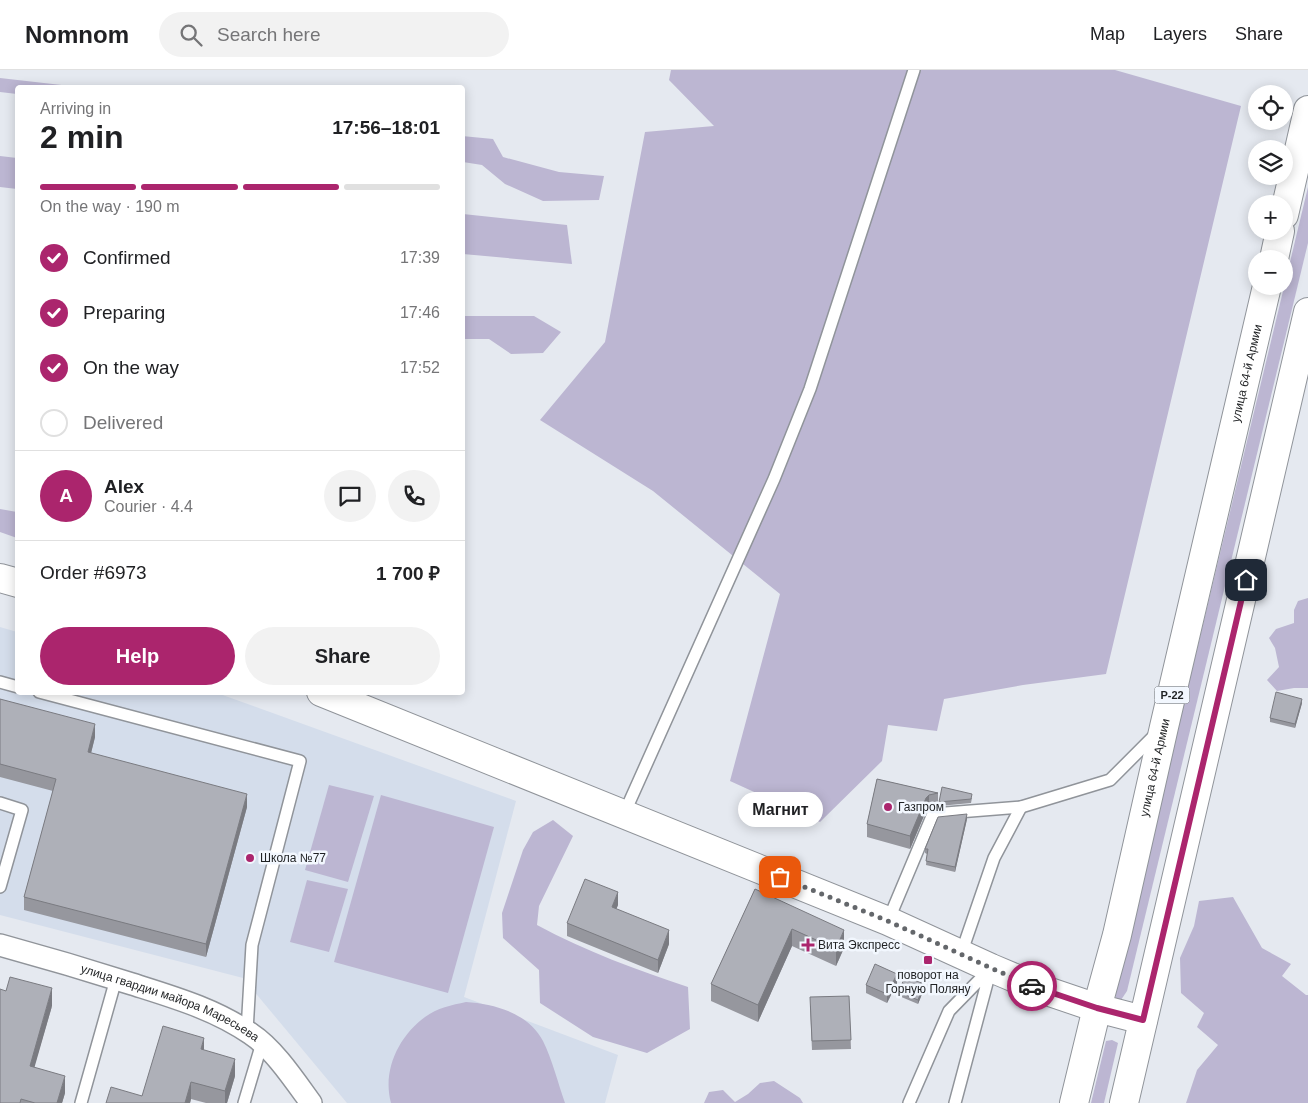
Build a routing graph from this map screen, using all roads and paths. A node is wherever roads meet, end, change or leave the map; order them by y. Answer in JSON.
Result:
{"nodes":[{"id":1,"x":914,"y":70,"type":"edge"},
{"id":2,"x":1308,"y":110,"type":"edge"},
{"id":3,"x":1289,"y":195,"type":"edge"},
{"id":4,"x":1265,"y":295,"type":"edge"},
{"id":5,"x":1308,"y":312,"type":"edge"},
{"id":6,"x":0,"y":578,"type":"edge"},
{"id":7,"x":15,"y":582,"type":"edge"},
{"id":8,"x":0,"y":682,"type":"edge"},
{"id":9,"x":15,"y":686,"type":"edge"},
{"id":10,"x":50,"y":695,"type":"edge"},
{"id":11,"x":328,"y":695,"type":"edge"},
{"id":12,"x":1164,"y":727,"type":"junction"},
{"id":13,"x":0,"y":803,"type":"edge"},
{"id":14,"x":1021,"y":807,"type":"junction"},
{"id":15,"x":624,"y":814,"type":"junction"},
{"id":16,"x":0,"y":887,"type":"edge"},
{"id":17,"x":888,"y":921,"type":"junction"},
{"id":18,"x":0,"y":945,"type":"edge"},
{"id":19,"x":961,"y":954,"type":"junction"},
{"id":20,"x":991,"y":968,"type":"junction"},
{"id":21,"x":116,"y":979,"type":"junction"},
{"id":22,"x":1097,"y":1008,"type":"junction"},
{"id":23,"x":1143,"y":1020,"type":"junction"},
{"id":24,"x":254,"y":1037,"type":"junction"},
{"id":25,"x":80,"y":1103,"type":"edge"},
{"id":26,"x":244,"y":1103,"type":"edge"},
{"id":27,"x":311,"y":1103,"type":"edge"},
{"id":28,"x":909,"y":1103,"type":"edge"},
{"id":29,"x":955,"y":1103,"type":"edge"},
{"id":30,"x":1074,"y":1103,"type":"edge"},
{"id":31,"x":1124,"y":1103,"type":"edge"}],
"edges":[{"from":1,"to":15,"type":"lane"},
{"from":2,"to":3,"type":"main road"},
{"from":4,"to":12,"type":"main road","name":"улица 64-й Армии","number":"Р-22"},
{"from":5,"to":23,"type":"main road"},
{"from":6,"to":7,"type":"main road"},
{"from":8,"to":9,"type":"lane"},
{"from":10,"to":24,"type":"lane"},
{"from":11,"to":15,"type":"main road"},
{"from":12,"to":14,"type":"lane"},
{"from":12,"to":22,"type":"main road","name":"улица 64-й Армии","number":"Р-22"},
{"from":13,"to":16,"type":"lane"},
{"from":14,"to":17,"type":"lane"},
{"from":14,"to":19,"type":"lane"},
{"from":15,"to":17,"type":"main road"},
{"from":17,"to":19,"type":"main road"},
{"from":18,"to":21,"type":"street","name":"улица гвардии майора Маресьева"},
{"from":19,"to":20,"type":"main road"},
{"from":20,"to":22,"type":"main road"},
{"from":20,"to":28,"type":"lane"},
{"from":20,"to":29,"type":"lane"},
{"from":21,"to":24,"type":"street","name":"улица гвардии майора Маресьева"},
{"from":21,"to":25,"type":"lane"},
{"from":22,"to":23,"type":"main road"},
{"from":22,"to":30,"type":"main road","name":"улица 64-й Армии","number":"Р-22"},
{"from":23,"to":31,"type":"main road"},
{"from":24,"to":26,"type":"lane"},
{"from":24,"to":27,"type":"street","name":"улица гвардии майора Маресьева"}]}
